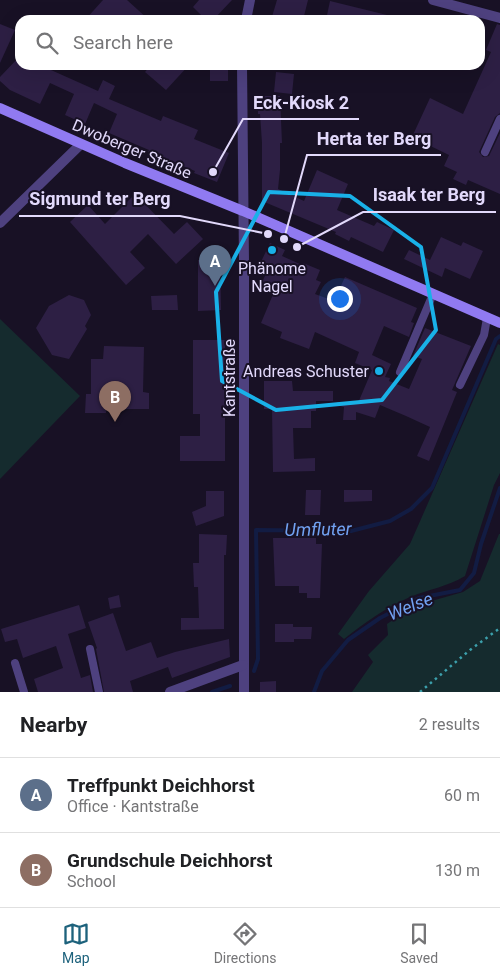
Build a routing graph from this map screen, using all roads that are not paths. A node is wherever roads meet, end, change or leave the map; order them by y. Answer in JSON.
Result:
{"nodes":[{"id":1,"x":250,"y":0,"type":"edge"},
{"id":2,"x":432,"y":0,"type":"edge"},
{"id":3,"x":247,"y":15,"type":"edge"},
{"id":4,"x":500,"y":18,"type":"edge"},
{"id":5,"x":242,"y":70,"type":"edge"},
{"id":6,"x":0,"y":108,"type":"edge"},
{"id":7,"x":500,"y":118,"type":"edge"},
{"id":8,"x":81,"y":144,"type":"junction"},
{"id":9,"x":485,"y":152,"type":"dead end"},
{"id":10,"x":243,"y":211,"type":"junction"},
{"id":11,"x":0,"y":223,"type":"edge"},
{"id":12,"x":433,"y":294,"type":"junction"},
{"id":13,"x":487,"y":318,"type":"junction"},
{"id":14,"x":500,"y":323,"type":"edge"},
{"id":15,"x":400,"y":372,"type":"dead end"},
{"id":16,"x":460,"y":385,"type":"dead end"},
{"id":17,"x":90,"y":649,"type":"dead end"},
{"id":18,"x":15,"y":664,"type":"dead end"},
{"id":19,"x":244,"y":665,"type":"junction"},
{"id":20,"x":24,"y":692,"type":"edge"},
{"id":21,"x":99,"y":692,"type":"edge"},
{"id":22,"x":170,"y":692,"type":"edge"},
{"id":23,"x":244,"y":692,"type":"edge"}],
"edges":[{"from":1,"to":3,"type":"street"},
{"from":2,"to":4,"type":"street"},
{"from":5,"to":10,"type":"street","name":"Kantstraße"},
{"from":6,"to":8,"type":"street","name":"Dwoberger Straße"},
{"from":7,"to":9,"type":"lane"},
{"from":8,"to":10,"type":"street","name":"Dwoberger Straße"},
{"from":8,"to":11,"type":"street"},
{"from":10,"to":12,"type":"street","name":"Dwoberger Straße"},
{"from":10,"to":19,"type":"street","name":"Kantstraße"},
{"from":12,"to":13,"type":"street","name":"Dwoberger Straße"},
{"from":12,"to":15,"type":"lane"},
{"from":13,"to":14,"type":"street","name":"Dwoberger Straße"},
{"from":13,"to":16,"type":"lane"},
{"from":17,"to":21,"type":"lane"},
{"from":18,"to":20,"type":"lane"},
{"from":19,"to":22,"type":"street"},
{"from":19,"to":23,"type":"street","name":"Kantstraße"}]}
